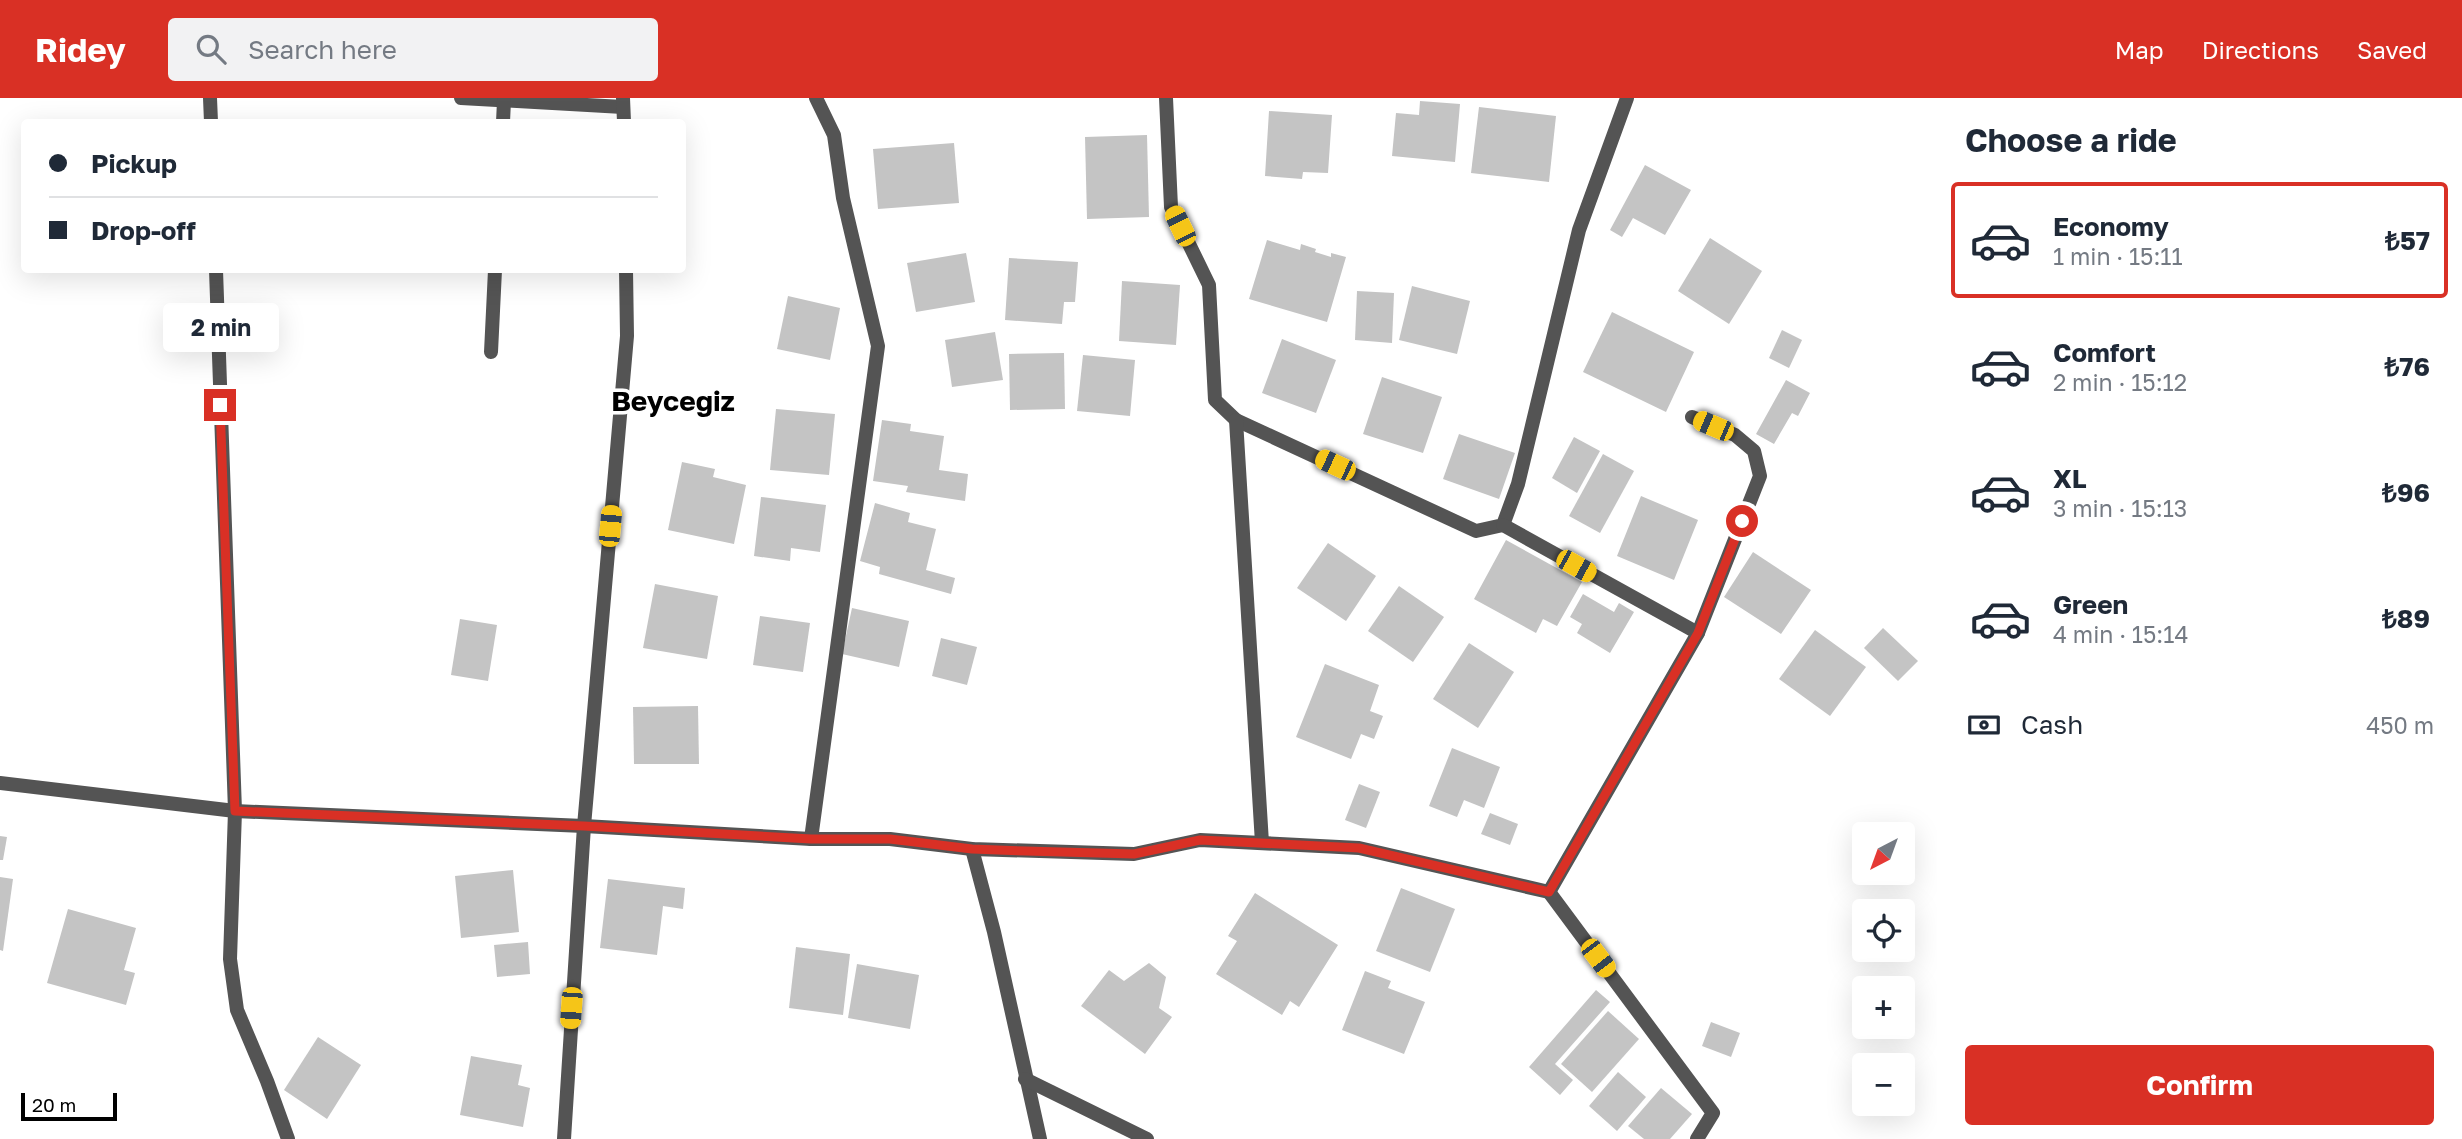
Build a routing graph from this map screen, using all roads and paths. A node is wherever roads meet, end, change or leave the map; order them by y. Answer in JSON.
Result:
{"nodes":[{"id":1,"x":210,"y":98,"type":"edge"},
{"id":2,"x":461,"y":98,"type":"edge"},
{"id":3,"x":816,"y":98,"type":"edge"},
{"id":4,"x":1166,"y":98,"type":"edge"},
{"id":5,"x":1627,"y":98,"type":"edge"},
{"id":6,"x":504,"y":101,"type":"junction"},
{"id":7,"x":623,"y":102,"type":"edge"},
{"id":8,"x":211,"y":119,"type":"edge"},
{"id":9,"x":503,"y":119,"type":"edge"},
{"id":10,"x":216,"y":273,"type":"edge"},
{"id":11,"x":495,"y":273,"type":"edge"},
{"id":12,"x":626,"y":273,"type":"edge"},
{"id":13,"x":491,"y":352,"type":"dead end"},
{"id":14,"x":1692,"y":417,"type":"dead end"},
{"id":15,"x":1236,"y":421,"type":"junction"},
{"id":16,"x":1503,"y":525,"type":"junction"},
{"id":17,"x":1698,"y":633,"type":"junction"},
{"id":18,"x":0,"y":783,"type":"edge"},
{"id":19,"x":235,"y":811,"type":"junction"},
{"id":20,"x":584,"y":826,"type":"junction"},
{"id":21,"x":811,"y":839,"type":"junction"},
{"id":22,"x":1262,"y":843,"type":"junction"},
{"id":23,"x":972,"y":849,"type":"junction"},
{"id":24,"x":1549,"y":892,"type":"junction"},
{"id":25,"x":1025,"y":1079,"type":"junction"},
{"id":26,"x":288,"y":1139,"type":"edge"},
{"id":27,"x":564,"y":1139,"type":"edge"},
{"id":28,"x":1040,"y":1139,"type":"edge"},
{"id":29,"x":1147,"y":1139,"type":"edge"},
{"id":30,"x":1697,"y":1139,"type":"edge"}],
"edges":[{"from":1,"to":8,"type":"street"},
{"from":2,"to":6,"type":"street"},
{"from":3,"to":21,"type":"street"},
{"from":4,"to":15,"type":"street"},
{"from":5,"to":16,"type":"street"},
{"from":6,"to":7,"type":"street"},
{"from":6,"to":9,"type":"street"},
{"from":10,"to":19,"type":"street"},
{"from":11,"to":13,"type":"street"},
{"from":12,"to":20,"type":"street"},
{"from":14,"to":17,"type":"street"},
{"from":15,"to":16,"type":"street"},
{"from":15,"to":22,"type":"street"},
{"from":16,"to":17,"type":"street"},
{"from":17,"to":24,"type":"street"},
{"from":18,"to":19,"type":"street"},
{"from":19,"to":20,"type":"street"},
{"from":19,"to":26,"type":"street"},
{"from":20,"to":21,"type":"street"},
{"from":20,"to":27,"type":"street"},
{"from":21,"to":23,"type":"street"},
{"from":22,"to":23,"type":"street"},
{"from":22,"to":24,"type":"street"},
{"from":23,"to":25,"type":"street"},
{"from":24,"to":30,"type":"street"},
{"from":25,"to":28,"type":"street"},
{"from":25,"to":29,"type":"street"}]}
